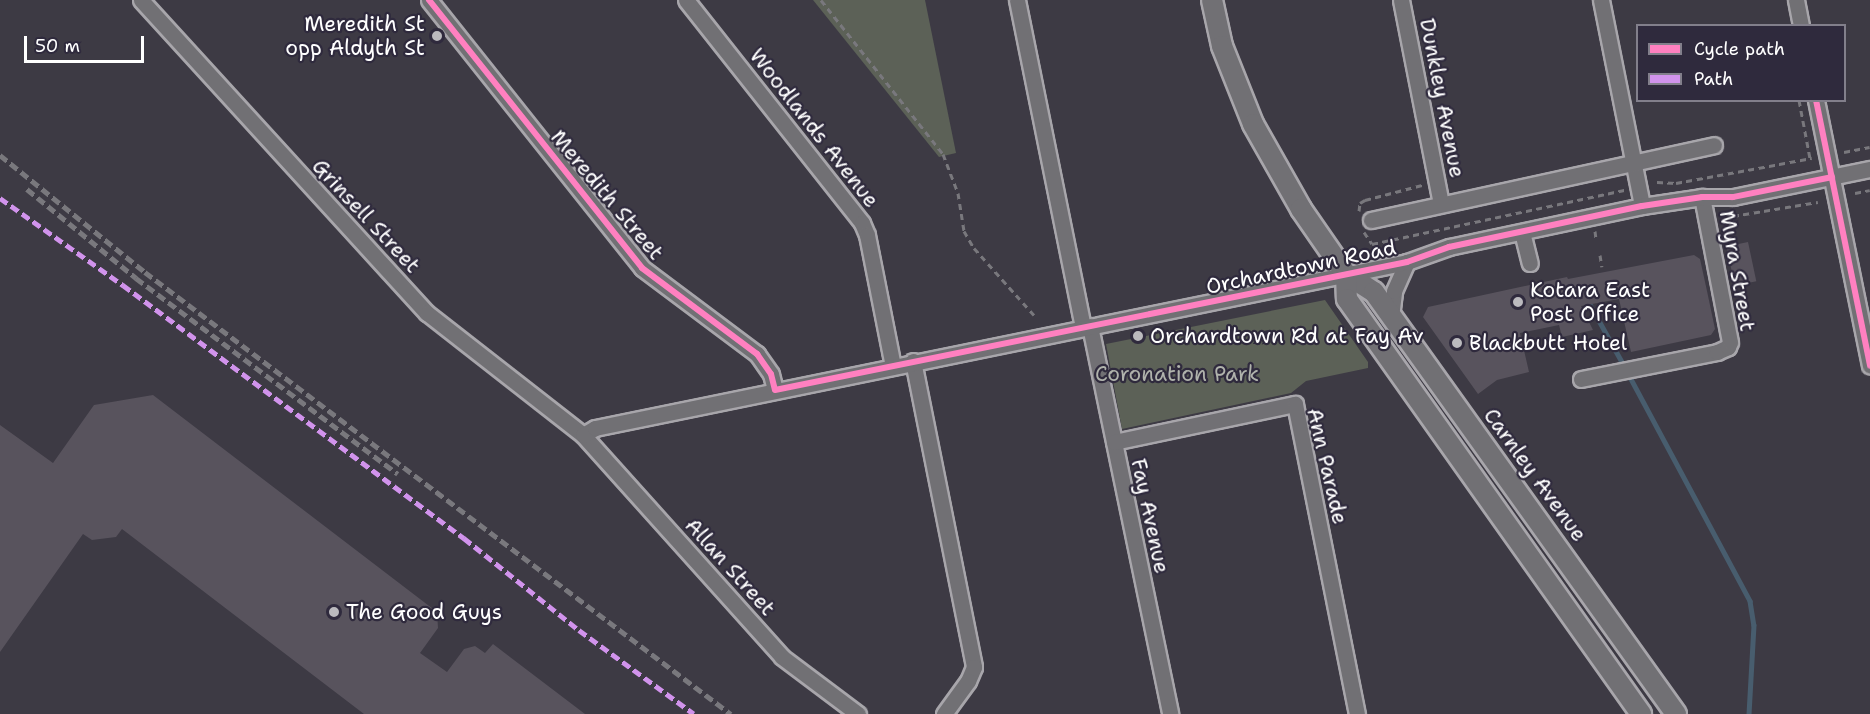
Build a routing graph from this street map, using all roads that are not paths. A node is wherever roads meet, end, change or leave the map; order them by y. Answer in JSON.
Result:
{"nodes":[{"id":1,"x":141,"y":0,"type":"edge"},
{"id":2,"x":430,"y":0,"type":"edge"},
{"id":3,"x":686,"y":0,"type":"edge"},
{"id":4,"x":1017,"y":0,"type":"edge"},
{"id":5,"x":1212,"y":0,"type":"edge"},
{"id":6,"x":1401,"y":0,"type":"edge"},
{"id":7,"x":1600,"y":0,"type":"edge"},
{"id":8,"x":1796,"y":0,"type":"edge"},
{"id":9,"x":1801,"y":24,"type":"edge"},
{"id":10,"x":1816,"y":102,"type":"edge"},
{"id":11,"x":1714,"y":145,"type":"dead end"},
{"id":12,"x":1634,"y":164,"type":"junction"},
{"id":13,"x":1870,"y":169,"type":"edge"},
{"id":14,"x":1832,"y":177,"type":"junction"},
{"id":15,"x":1702,"y":197,"type":"junction"},
{"id":16,"x":1441,"y":204,"type":"junction"},
{"id":17,"x":1642,"y":206,"type":"junction"},
{"id":18,"x":1371,"y":220,"type":"dead end"},
{"id":19,"x":1522,"y":232,"type":"junction"},
{"id":20,"x":1407,"y":262,"type":"junction"},
{"id":21,"x":1530,"y":263,"type":"dead end"},
{"id":22,"x":1346,"y":274,"type":"junction"},
{"id":23,"x":1391,"y":317,"type":"junction"},
{"id":24,"x":1086,"y":327,"type":"junction"},
{"id":25,"x":913,"y":361,"type":"junction"},
{"id":26,"x":893,"y":366,"type":"junction"},
{"id":27,"x":1870,"y":366,"type":"edge"},
{"id":28,"x":1581,"y":379,"type":"dead end"},
{"id":29,"x":775,"y":390,"type":"junction"},
{"id":30,"x":584,"y":435,"type":"junction"},
{"id":31,"x":1114,"y":442,"type":"junction"},
{"id":32,"x":858,"y":714,"type":"edge"},
{"id":33,"x":944,"y":714,"type":"edge"},
{"id":34,"x":1170,"y":714,"type":"edge"},
{"id":35,"x":1357,"y":714,"type":"edge"},
{"id":36,"x":1641,"y":714,"type":"edge"},
{"id":37,"x":1676,"y":714,"type":"edge"}],
"edges":[{"from":1,"to":30,"type":"street","name":"Grinsell Street"},
{"from":2,"to":29,"type":"street","name":"Meredith Street"},
{"from":3,"to":26,"type":"street","name":"Woodlands Avenue"},
{"from":4,"to":24,"type":"street","name":"Fay Avenue"},
{"from":5,"to":22,"type":"main road","name":"Carnley Avenue"},
{"from":6,"to":16,"type":"street","name":"Dunkley Avenue"},
{"from":7,"to":12,"type":"street"},
{"from":8,"to":9,"type":"street"},
{"from":10,"to":14,"type":"street"},
{"from":11,"to":12,"type":"street","name":"Orchardtown Road"},
{"from":12,"to":16,"type":"street","name":"Orchardtown Road"},
{"from":12,"to":17,"type":"street"},
{"from":13,"to":14,"type":"street","name":"Orchardtown Road"},
{"from":14,"to":15,"type":"street","name":"Orchardtown Road"},
{"from":14,"to":27,"type":"street"},
{"from":15,"to":17,"type":"street","name":"Orchardtown Road"},
{"from":15,"to":28,"type":"street","name":"Myra Street"},
{"from":16,"to":18,"type":"street","name":"Orchardtown Road"},
{"from":17,"to":19,"type":"street","name":"Orchardtown Road"},
{"from":19,"to":20,"type":"street","name":"Orchardtown Road"},
{"from":19,"to":21,"type":"street"},
{"from":20,"to":22,"type":"street","name":"Orchardtown Road"},
{"from":20,"to":23,"type":"street"},
{"from":22,"to":23,"type":"main road","name":"Carnley Avenue"},
{"from":22,"to":24,"type":"street","name":"Orchardtown Road"},
{"from":22,"to":36,"type":"main road","name":"Carnley Avenue"},
{"from":23,"to":37,"type":"main road","name":"Carnley Avenue"},
{"from":24,"to":25,"type":"street","name":"Orchardtown Road"},
{"from":24,"to":31,"type":"street","name":"Fay Avenue"},
{"from":25,"to":26,"type":"street","name":"Orchardtown Road"},
{"from":25,"to":33,"type":"street"},
{"from":26,"to":29,"type":"street","name":"Orchardtown Road"},
{"from":29,"to":30,"type":"street","name":"Orchardtown Road"},
{"from":30,"to":32,"type":"street","name":"Allan Street"},
{"from":31,"to":34,"type":"street","name":"Fay Avenue"},
{"from":31,"to":35,"type":"street","name":"Ann Parade"}]}
